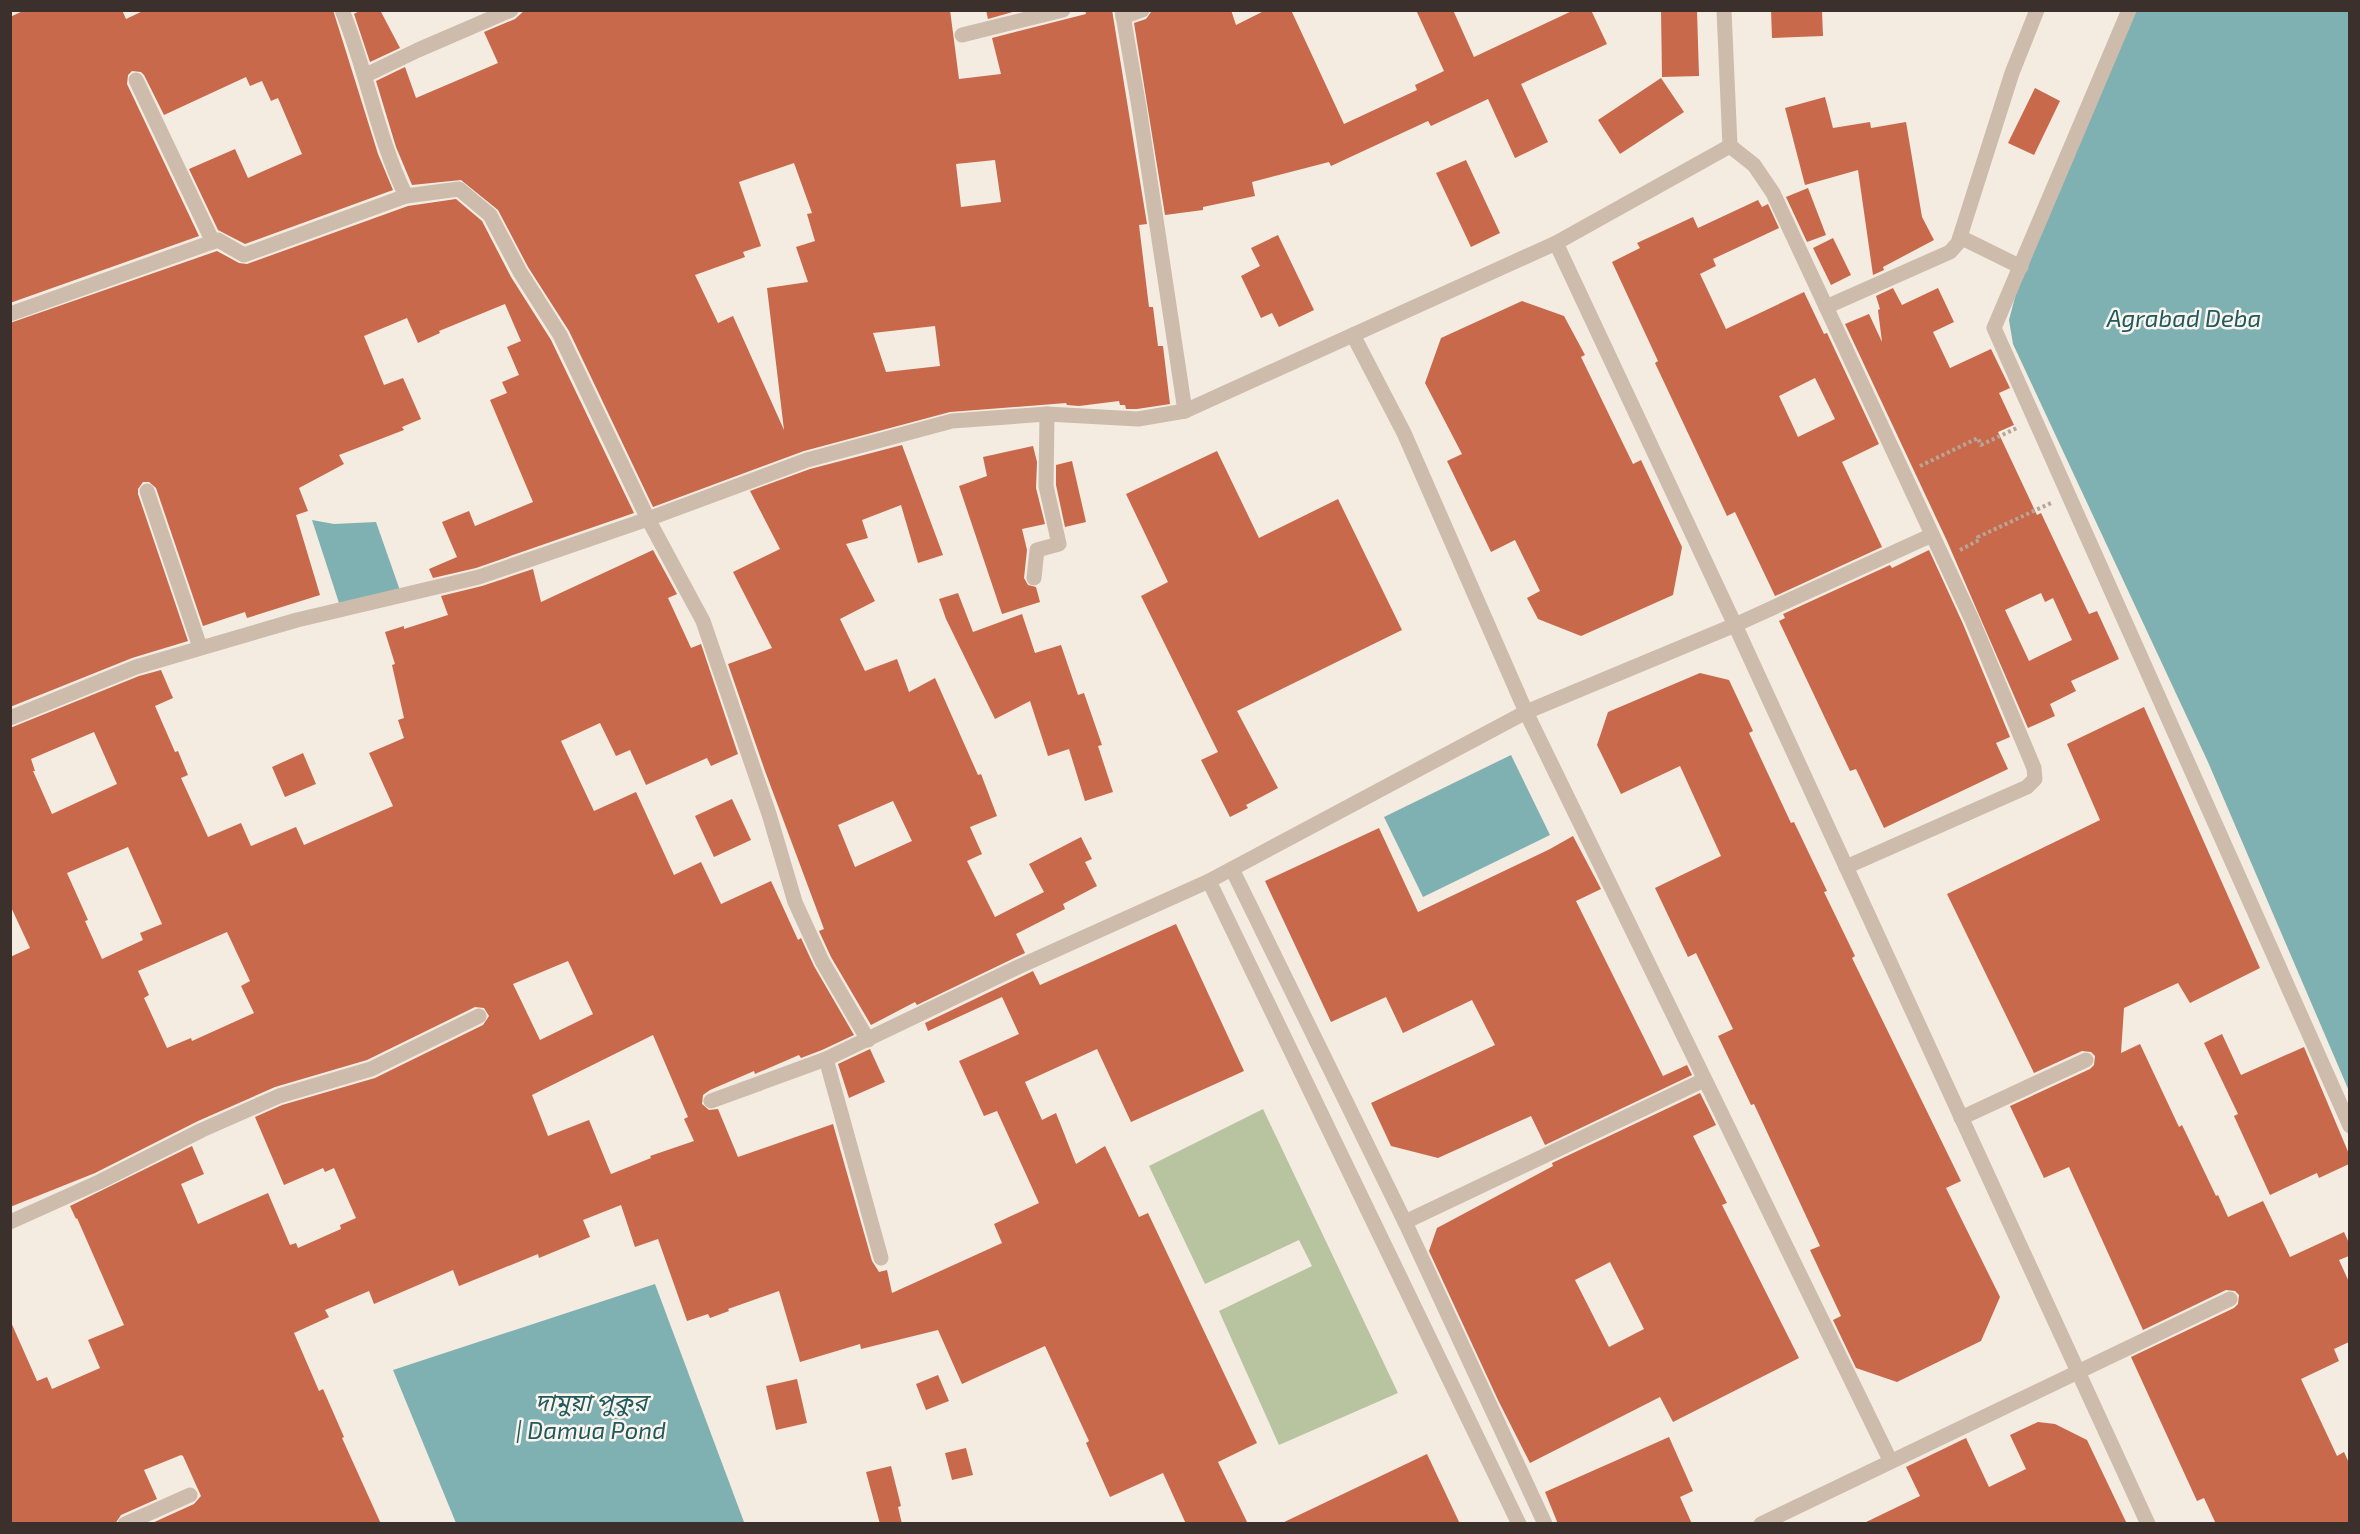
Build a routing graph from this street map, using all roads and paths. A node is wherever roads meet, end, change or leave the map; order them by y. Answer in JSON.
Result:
{"nodes":[{"id":1,"x":342,"y":10,"type":"edge"},
{"id":2,"x":511,"y":10,"type":"edge"},
{"id":3,"x":1063,"y":10,"type":"edge"},
{"id":4,"x":1142,"y":10,"type":"edge"},
{"id":5,"x":1724,"y":10,"type":"edge"},
{"id":6,"x":2037,"y":10,"type":"edge"},
{"id":7,"x":2129,"y":10,"type":"edge"},
{"id":8,"x":1122,"y":14,"type":"edge"},
{"id":9,"x":962,"y":35,"type":"dead end"},
{"id":10,"x":366,"y":75,"type":"junction"},
{"id":11,"x":136,"y":80,"type":"dead end"},
{"id":12,"x":1730,"y":146,"type":"junction"},
{"id":13,"x":406,"y":196,"type":"junction"},
{"id":14,"x":1960,"y":237,"type":"junction"},
{"id":15,"x":213,"y":242,"type":"junction"},
{"id":16,"x":1556,"y":243,"type":"junction"},
{"id":17,"x":2021,"y":267,"type":"junction"},
{"id":18,"x":1826,"y":307,"type":"junction"},
{"id":19,"x":10,"y":314,"type":"edge"},
{"id":20,"x":1353,"y":335,"type":"junction"},
{"id":21,"x":1185,"y":411,"type":"junction"},
{"id":22,"x":1047,"y":414,"type":"junction"},
{"id":23,"x":2035,"y":420,"type":"junction"},
{"id":24,"x":1904,"y":474,"type":"junction"},
{"id":25,"x":147,"y":491,"type":"dead end"},
{"id":26,"x":2068,"y":494,"type":"junction"},
{"id":27,"x":648,"y":519,"type":"junction"},
{"id":28,"x":1932,"y":535,"type":"junction"},
{"id":29,"x":1943,"y":558,"type":"junction"},
{"id":30,"x":1034,"y":578,"type":"dead end"},
{"id":31,"x":1735,"y":624,"type":"junction"},
{"id":32,"x":200,"y":647,"type":"junction"},
{"id":33,"x":1526,"y":712,"type":"junction"},
{"id":34,"x":10,"y":718,"type":"edge"},
{"id":35,"x":1846,"y":867,"type":"junction"},
{"id":36,"x":1232,"y":869,"type":"junction"},
{"id":37,"x":1209,"y":881,"type":"junction"},
{"id":38,"x":479,"y":1016,"type":"dead end"},
{"id":39,"x":868,"y":1040,"type":"junction"},
{"id":40,"x":826,"y":1059,"type":"junction"},
{"id":41,"x":2086,"y":1060,"type":"dead end"},
{"id":42,"x":1704,"y":1080,"type":"junction"},
{"id":43,"x":711,"y":1101,"type":"dead end"},
{"id":44,"x":1961,"y":1118,"type":"junction"},
{"id":45,"x":2349,"y":1126,"type":"edge"},
{"id":46,"x":10,"y":1222,"type":"edge"},
{"id":47,"x":1405,"y":1222,"type":"junction"},
{"id":48,"x":881,"y":1258,"type":"dead end"},
{"id":49,"x":2230,"y":1299,"type":"dead end"},
{"id":50,"x":2077,"y":1371,"type":"junction"},
{"id":51,"x":1890,"y":1460,"type":"junction"},
{"id":52,"x":190,"y":1495,"type":"dead end"},
{"id":53,"x":125,"y":1524,"type":"edge"},
{"id":54,"x":1519,"y":1524,"type":"edge"},
{"id":55,"x":1545,"y":1524,"type":"edge"},
{"id":56,"x":1761,"y":1524,"type":"edge"},
{"id":57,"x":2148,"y":1524,"type":"edge"}],
"edges":[{"from":1,"to":10,"type":"street"},
{"from":2,"to":10,"type":"street"},
{"from":3,"to":9,"type":"street"},
{"from":4,"to":8,"type":"street"},
{"from":5,"to":12,"type":"street"},
{"from":6,"to":14,"type":"street"},
{"from":7,"to":17,"type":"street"},
{"from":8,"to":21,"type":"street"},
{"from":10,"to":13,"type":"street"},
{"from":11,"to":15,"type":"street"},
{"from":12,"to":16,"type":"street"},
{"from":12,"to":18,"type":"street"},
{"from":13,"to":15,"type":"street"},
{"from":13,"to":27,"type":"street"},
{"from":14,"to":17,"type":"street"},
{"from":14,"to":18,"type":"street"},
{"from":15,"to":19,"type":"street"},
{"from":16,"to":20,"type":"street"},
{"from":16,"to":31,"type":"street"},
{"from":17,"to":23,"type":"street"},
{"from":18,"to":24,"type":"street"},
{"from":20,"to":21,"type":"street"},
{"from":20,"to":33,"type":"street"},
{"from":21,"to":22,"type":"street"},
{"from":22,"to":27,"type":"street"},
{"from":22,"to":30,"type":"street"},
{"from":23,"to":24,"type":"path"},
{"from":23,"to":26,"type":"street"},
{"from":24,"to":28,"type":"street"},
{"from":25,"to":32,"type":"street"},
{"from":26,"to":29,"type":"path"},
{"from":26,"to":45,"type":"street"},
{"from":27,"to":32,"type":"street"},
{"from":27,"to":39,"type":"street"},
{"from":28,"to":29,"type":"street"},
{"from":28,"to":31,"type":"street"},
{"from":29,"to":35,"type":"street"},
{"from":31,"to":33,"type":"street"},
{"from":31,"to":35,"type":"street"},
{"from":32,"to":34,"type":"street"},
{"from":33,"to":36,"type":"street"},
{"from":33,"to":42,"type":"street"},
{"from":35,"to":44,"type":"street"},
{"from":36,"to":37,"type":"street"},
{"from":36,"to":47,"type":"street"},
{"from":37,"to":39,"type":"street"},
{"from":37,"to":54,"type":"street"},
{"from":38,"to":46,"type":"street"},
{"from":39,"to":40,"type":"street"},
{"from":40,"to":43,"type":"street"},
{"from":40,"to":48,"type":"street"},
{"from":41,"to":44,"type":"street"},
{"from":42,"to":47,"type":"street"},
{"from":42,"to":51,"type":"street"},
{"from":44,"to":50,"type":"street"},
{"from":47,"to":55,"type":"street"},
{"from":49,"to":50,"type":"street"},
{"from":50,"to":51,"type":"street"},
{"from":50,"to":57,"type":"street"},
{"from":51,"to":56,"type":"street"},
{"from":52,"to":53,"type":"street"}]}
